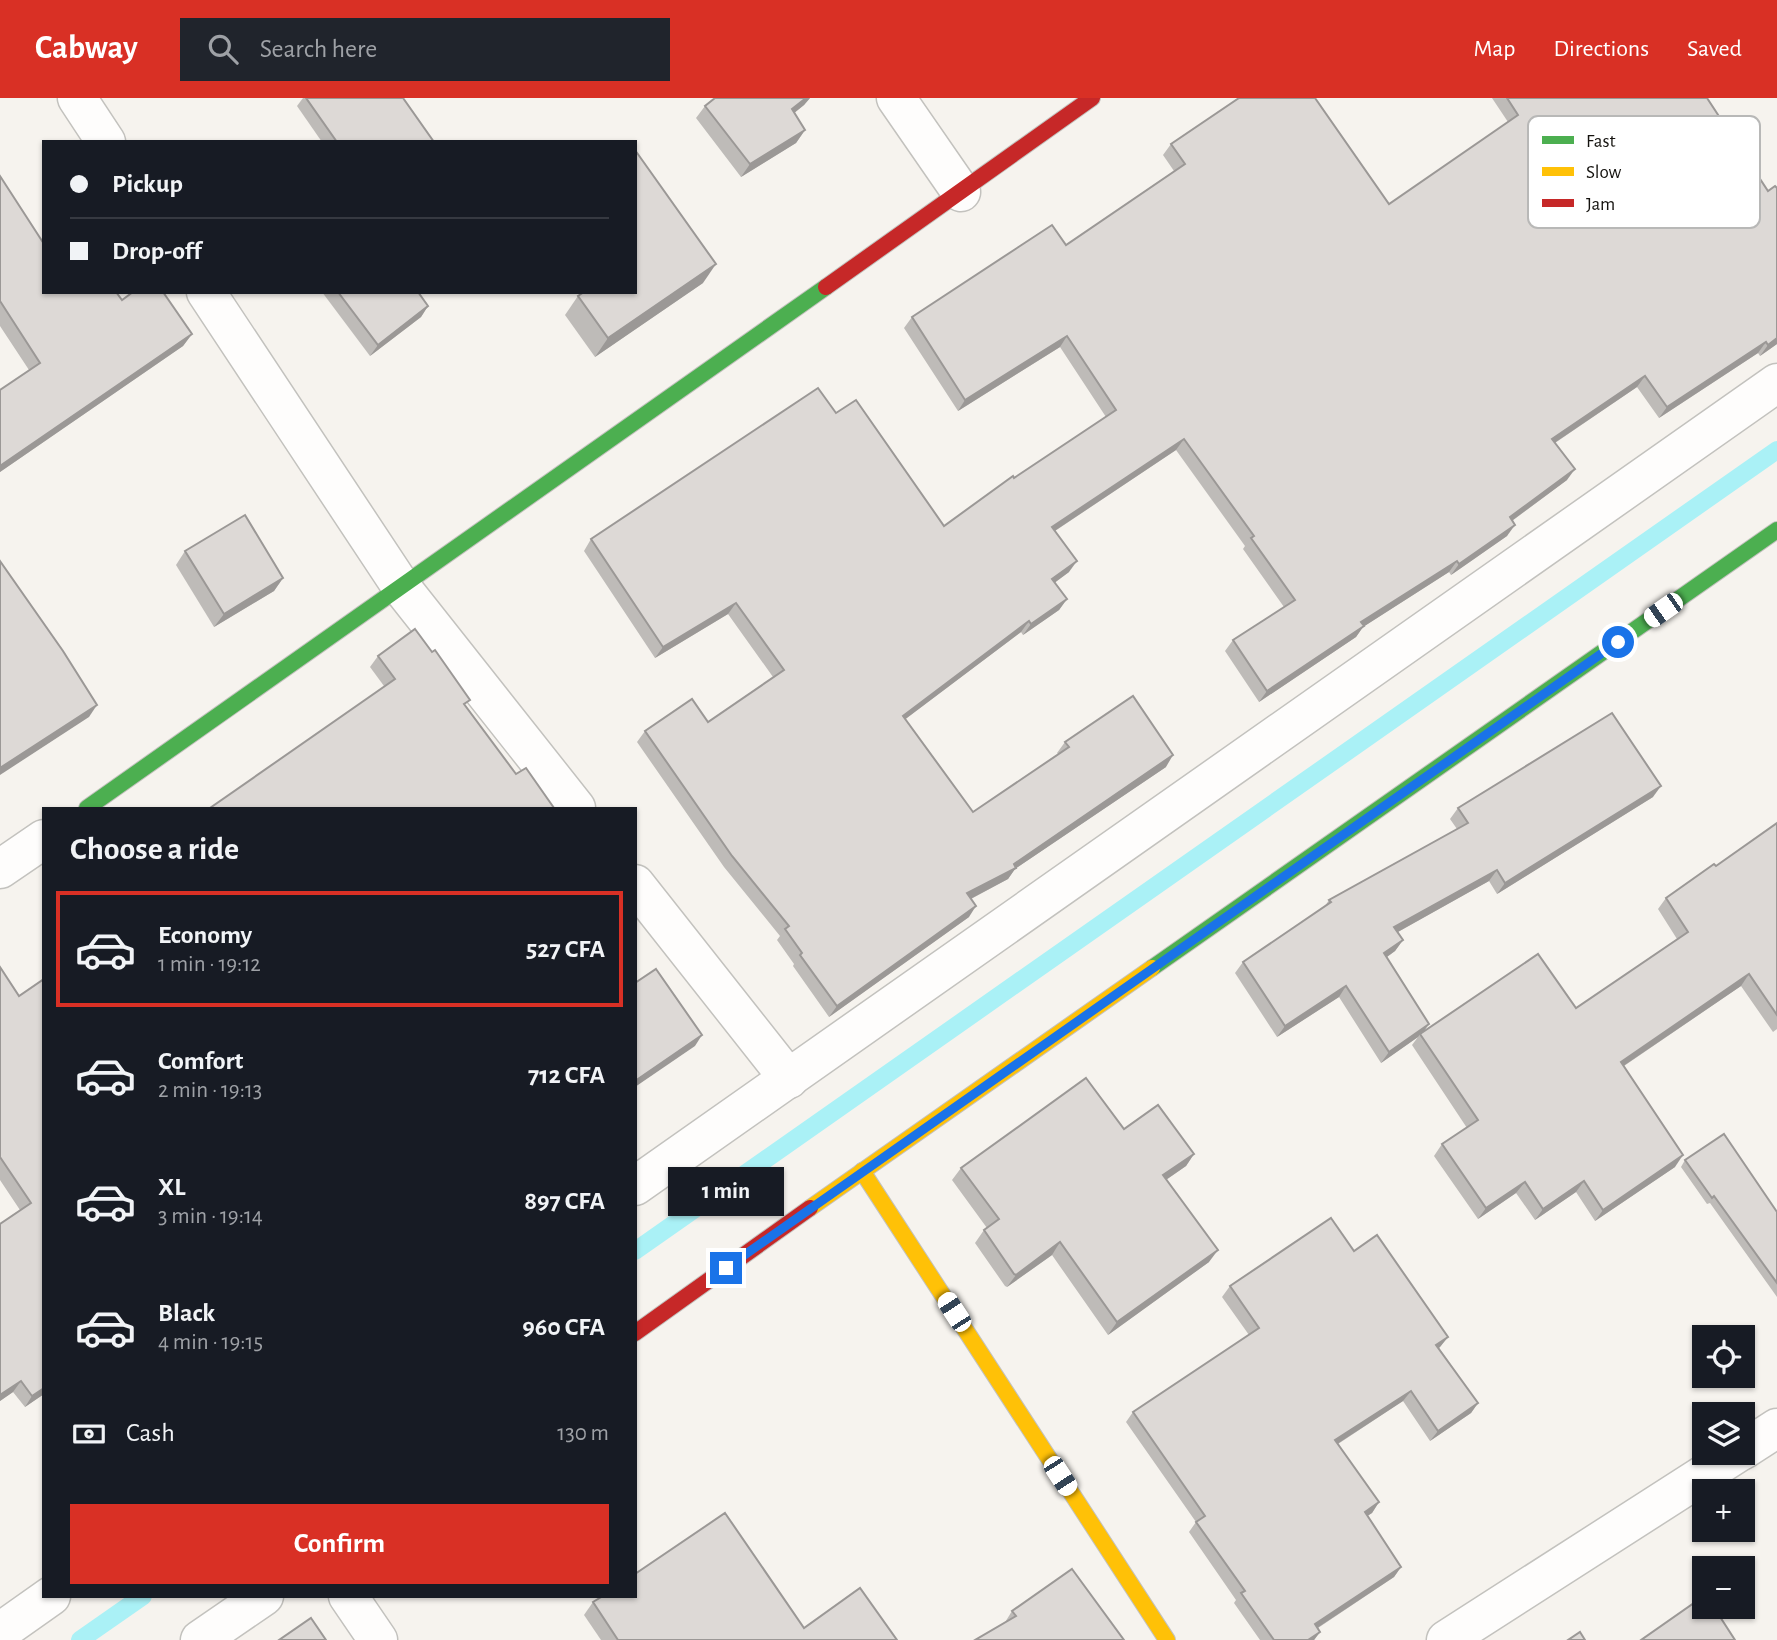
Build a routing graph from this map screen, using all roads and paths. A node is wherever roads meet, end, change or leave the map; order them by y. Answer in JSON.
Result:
{"nodes":[{"id":1,"x":77,"y":98,"type":"edge"},
{"id":2,"x":896,"y":98,"type":"edge"},
{"id":3,"x":1092,"y":98,"type":"edge"},
{"id":4,"x":105,"y":140,"type":"edge"},
{"id":5,"x":961,"y":192,"type":"junction"},
{"id":6,"x":207,"y":294,"type":"edge"},
{"id":7,"x":1777,"y":383,"type":"edge"},
{"id":8,"x":1777,"y":530,"type":"edge"},
{"id":9,"x":402,"y":588,"type":"junction"},
{"id":10,"x":88,"y":807,"type":"edge"},
{"id":11,"x":575,"y":807,"type":"edge"},
{"id":12,"x":42,"y":840,"type":"edge"},
{"id":13,"x":0,"y":869,"type":"edge"},
{"id":14,"x":637,"y":887,"type":"edge"},
{"id":15,"x":789,"y":1079,"type":"junction"},
{"id":16,"x":862,"y":1171,"type":"junction"},
{"id":17,"x":637,"y":1185,"type":"edge"},
{"id":18,"x":637,"y":1332,"type":"edge"},
{"id":19,"x":1777,"y":1428,"type":"edge"},
{"id":20,"x":1755,"y":1442,"type":"edge"},
{"id":21,"x":1718,"y":1465,"type":"edge"},
{"id":22,"x":48,"y":1598,"type":"edge"},
{"id":23,"x":261,"y":1598,"type":"edge"},
{"id":24,"x":349,"y":1598,"type":"edge"},
{"id":25,"x":0,"y":1632,"type":"edge"},
{"id":26,"x":200,"y":1640,"type":"edge"},
{"id":27,"x":377,"y":1640,"type":"edge"},
{"id":28,"x":1167,"y":1640,"type":"edge"},
{"id":29,"x":1446,"y":1640,"type":"edge"}],
"edges":[{"from":1,"to":4,"type":"street"},
{"from":2,"to":5,"type":"street"},
{"from":3,"to":5,"type":"street"},
{"from":5,"to":9,"type":"street"},
{"from":6,"to":9,"type":"street"},
{"from":7,"to":15,"type":"street"},
{"from":8,"to":16,"type":"street"},
{"from":9,"to":10,"type":"street"},
{"from":9,"to":11,"type":"street"},
{"from":12,"to":13,"type":"street"},
{"from":14,"to":15,"type":"street"},
{"from":15,"to":17,"type":"street"},
{"from":16,"to":18,"type":"street"},
{"from":16,"to":28,"type":"street"},
{"from":19,"to":20,"type":"street"},
{"from":21,"to":29,"type":"street"},
{"from":22,"to":25,"type":"street"},
{"from":23,"to":26,"type":"street"},
{"from":24,"to":27,"type":"street"}]}
